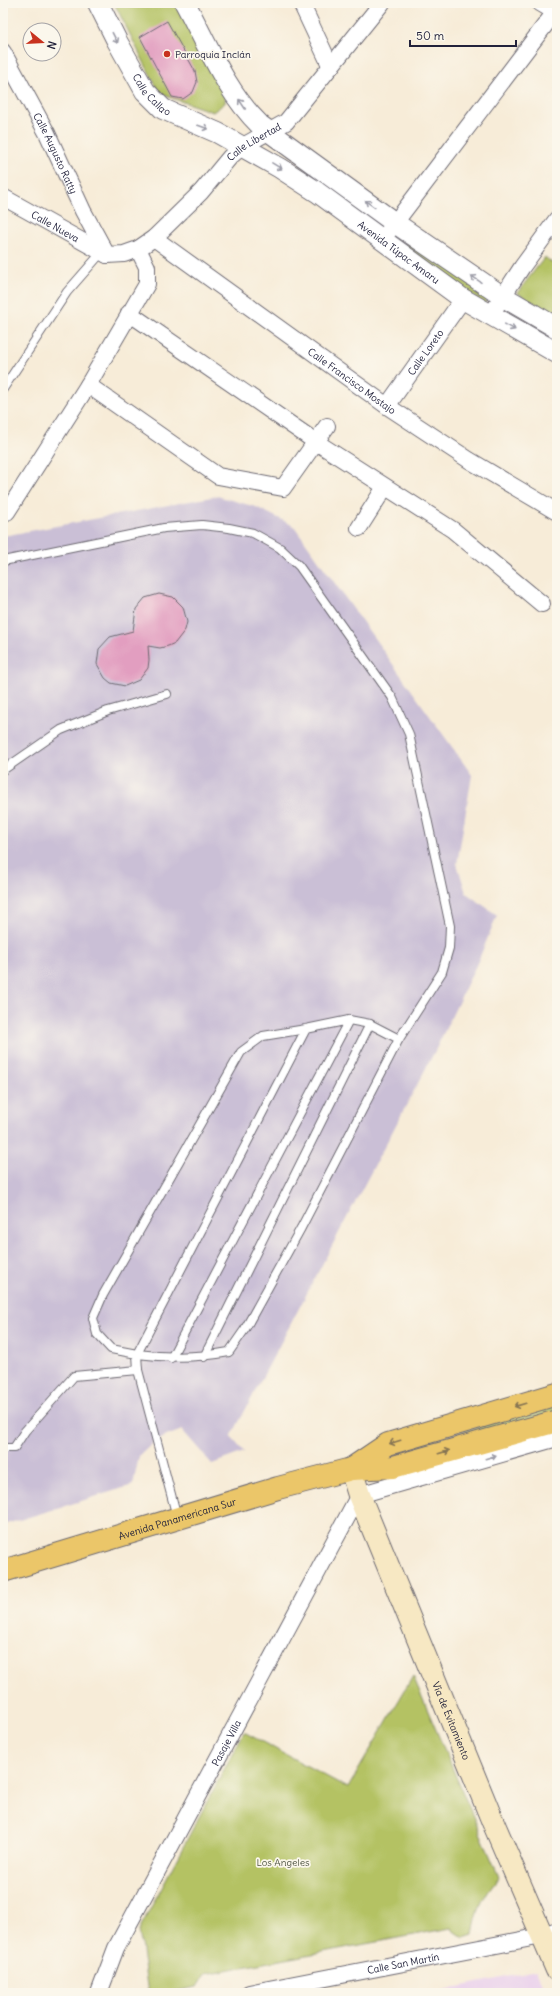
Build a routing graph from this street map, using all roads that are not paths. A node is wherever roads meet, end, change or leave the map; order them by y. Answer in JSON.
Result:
{"nodes":[{"id":1,"x":98,"y":3,"type":"edge"},
{"id":2,"x":185,"y":3,"type":"edge"},
{"id":3,"x":301,"y":3,"type":"edge"},
{"id":4,"x":382,"y":3,"type":"edge"},
{"id":5,"x":540,"y":3,"type":"edge"},
{"id":6,"x":556,"y":13,"type":"edge"},
{"id":7,"x":3,"y":52,"type":"edge"},
{"id":8,"x":331,"y":67,"type":"junction"},
{"id":9,"x":269,"y":132,"type":"junction"},
{"id":10,"x":243,"y":146,"type":"junction"},
{"id":11,"x":3,"y":198,"type":"edge"},
{"id":12,"x":557,"y":219,"type":"edge"},
{"id":13,"x":395,"y":223,"type":"junction"},
{"id":14,"x":154,"y":238,"type":"junction"},
{"id":15,"x":382,"y":240,"type":"junction"},
{"id":16,"x":138,"y":249,"type":"junction"},
{"id":17,"x":104,"y":254,"type":"junction"},
{"id":18,"x":502,"y":296,"type":"junction"},
{"id":19,"x":462,"y":298,"type":"junction"},
{"id":20,"x":129,"y":313,"type":"junction"},
{"id":21,"x":490,"y":316,"type":"junction"},
{"id":22,"x":557,"y":328,"type":"edge"},
{"id":23,"x":557,"y":353,"type":"edge"},
{"id":24,"x":88,"y":385,"type":"junction"},
{"id":25,"x":3,"y":389,"type":"edge"},
{"id":26,"x":387,"y":406,"type":"junction"},
{"id":27,"x":327,"y":426,"type":"dead end"},
{"id":28,"x":316,"y":442,"type":"junction"},
{"id":29,"x":385,"y":487,"type":"junction"},
{"id":30,"x":7,"y":512,"type":"dead end"},
{"id":31,"x":557,"y":512,"type":"edge"},
{"id":32,"x":359,"y":528,"type":"dead end"},
{"id":33,"x":3,"y":561,"type":"edge"},
{"id":34,"x":542,"y":604,"type":"dead end"},
{"id":35,"x":167,"y":694,"type":"dead end"},
{"id":36,"x":3,"y":770,"type":"edge"},
{"id":37,"x":349,"y":1020,"type":"junction"},
{"id":38,"x":370,"y":1024,"type":"junction"},
{"id":39,"x":306,"y":1029,"type":"junction"},
{"id":40,"x":399,"y":1039,"type":"junction"},
{"id":41,"x":138,"y":1354,"type":"junction"},
{"id":42,"x":204,"y":1356,"type":"junction"},
{"id":43,"x":171,"y":1358,"type":"junction"},
{"id":44,"x":138,"y":1370,"type":"junction"},
{"id":45,"x":557,"y":1394,"type":"edge"},
{"id":46,"x":557,"y":1421,"type":"edge"},
{"id":47,"x":557,"y":1438,"type":"edge"},
{"id":48,"x":3,"y":1448,"type":"edge"},
{"id":49,"x":352,"y":1469,"type":"junction"},
{"id":50,"x":359,"y":1495,"type":"junction"},
{"id":51,"x":177,"y":1517,"type":"junction"},
{"id":52,"x":3,"y":1571,"type":"edge"},
{"id":53,"x":549,"y":1933,"type":"edge"},
{"id":54,"x":557,"y":1970,"type":"edge"},
{"id":55,"x":99,"y":1993,"type":"edge"},
{"id":56,"x":248,"y":1993,"type":"edge"}],
"edges":[{"from":1,"to":10,"type":"street","name":"Calle Callao","one_way":true},
{"from":9,"to":2,"type":"street","one_way":true},
{"from":3,"to":8,"type":"street"},
{"from":4,"to":8,"type":"street","name":"Calle Libertad"},
{"from":5,"to":6,"type":"street"},
{"from":6,"to":13,"type":"street"},
{"from":7,"to":17,"type":"street","name":"Calle Augusto Ratty"},
{"from":8,"to":9,"type":"street","name":"Calle Libertad"},
{"from":9,"to":10,"type":"street","name":"Calle Libertad"},
{"from":13,"to":9,"type":"street","one_way":true},
{"from":10,"to":14,"type":"street","name":"Calle Libertad"},
{"from":10,"to":15,"type":"street","name":"Avenida Túpac Amaru","one_way":true},
{"from":11,"to":17,"type":"street","name":"Calle Nueva"},
{"from":12,"to":18,"type":"street"},
{"from":13,"to":15,"type":"street"},
{"from":18,"to":13,"type":"street","one_way":true},
{"from":14,"to":16,"type":"street","name":"Calle Libertad"},
{"from":14,"to":26,"type":"street","name":"Calle Francisco Mostajo"},
{"from":15,"to":19,"type":"street","name":"Avenida Túpac Amaru"},
{"from":16,"to":17,"type":"street","name":"Calle Libertad"},
{"from":16,"to":20,"type":"street"},
{"from":17,"to":25,"type":"lane"},
{"from":18,"to":21,"type":"street"},
{"from":18,"to":22,"type":"street"},
{"from":19,"to":21,"type":"street","name":"Avenida Túpac Amaru"},
{"from":19,"to":26,"type":"street","name":"Calle Loreto"},
{"from":20,"to":24,"type":"street"},
{"from":20,"to":28,"type":"street"},
{"from":21,"to":23,"type":"street","name":"Avenida Túpac Amaru","one_way":true},
{"from":24,"to":28,"type":"street"},
{"from":24,"to":30,"type":"street"},
{"from":26,"to":31,"type":"street","name":"Calle Francisco Mostajo"},
{"from":27,"to":28,"type":"street"},
{"from":28,"to":29,"type":"street"},
{"from":29,"to":32,"type":"street"},
{"from":29,"to":34,"type":"street"},
{"from":33,"to":40,"type":"lane"},
{"from":35,"to":36,"type":"lane"},
{"from":37,"to":38,"type":"lane"},
{"from":37,"to":39,"type":"lane"},
{"from":37,"to":43,"type":"lane"},
{"from":38,"to":40,"type":"lane"},
{"from":38,"to":42,"type":"lane"},
{"from":39,"to":41,"type":"lane"},
{"from":39,"to":41,"type":"lane"},
{"from":40,"to":42,"type":"lane"},
{"from":41,"to":43,"type":"lane"},
{"from":41,"to":44,"type":"lane"},
{"from":42,"to":43,"type":"lane"},
{"from":44,"to":48,"type":"lane"},
{"from":44,"to":51,"type":"lane"},
{"from":45,"to":49,"type":"main road","name":"Avenida Panamericana Sur","one_way":true},
{"from":49,"to":46,"type":"main road","name":"Avenida Panamericana Sur","one_way":true},
{"from":50,"to":47,"type":"street","one_way":true},
{"from":49,"to":50,"type":"main road","name":"Vía de Evitamiento"},
{"from":49,"to":51,"type":"main road","name":"Avenida Panamericana Sur"},
{"from":50,"to":53,"type":"main road","name":"Vía de Evitamiento"},
{"from":50,"to":55,"type":"street","name":"Pasaje Villa"},
{"from":51,"to":52,"type":"main road","name":"Avenida Panamericana Sur"},
{"from":53,"to":54,"type":"main road","name":"Vía de Evitamiento"},
{"from":53,"to":56,"type":"street","name":"Calle San Martín"}]}
